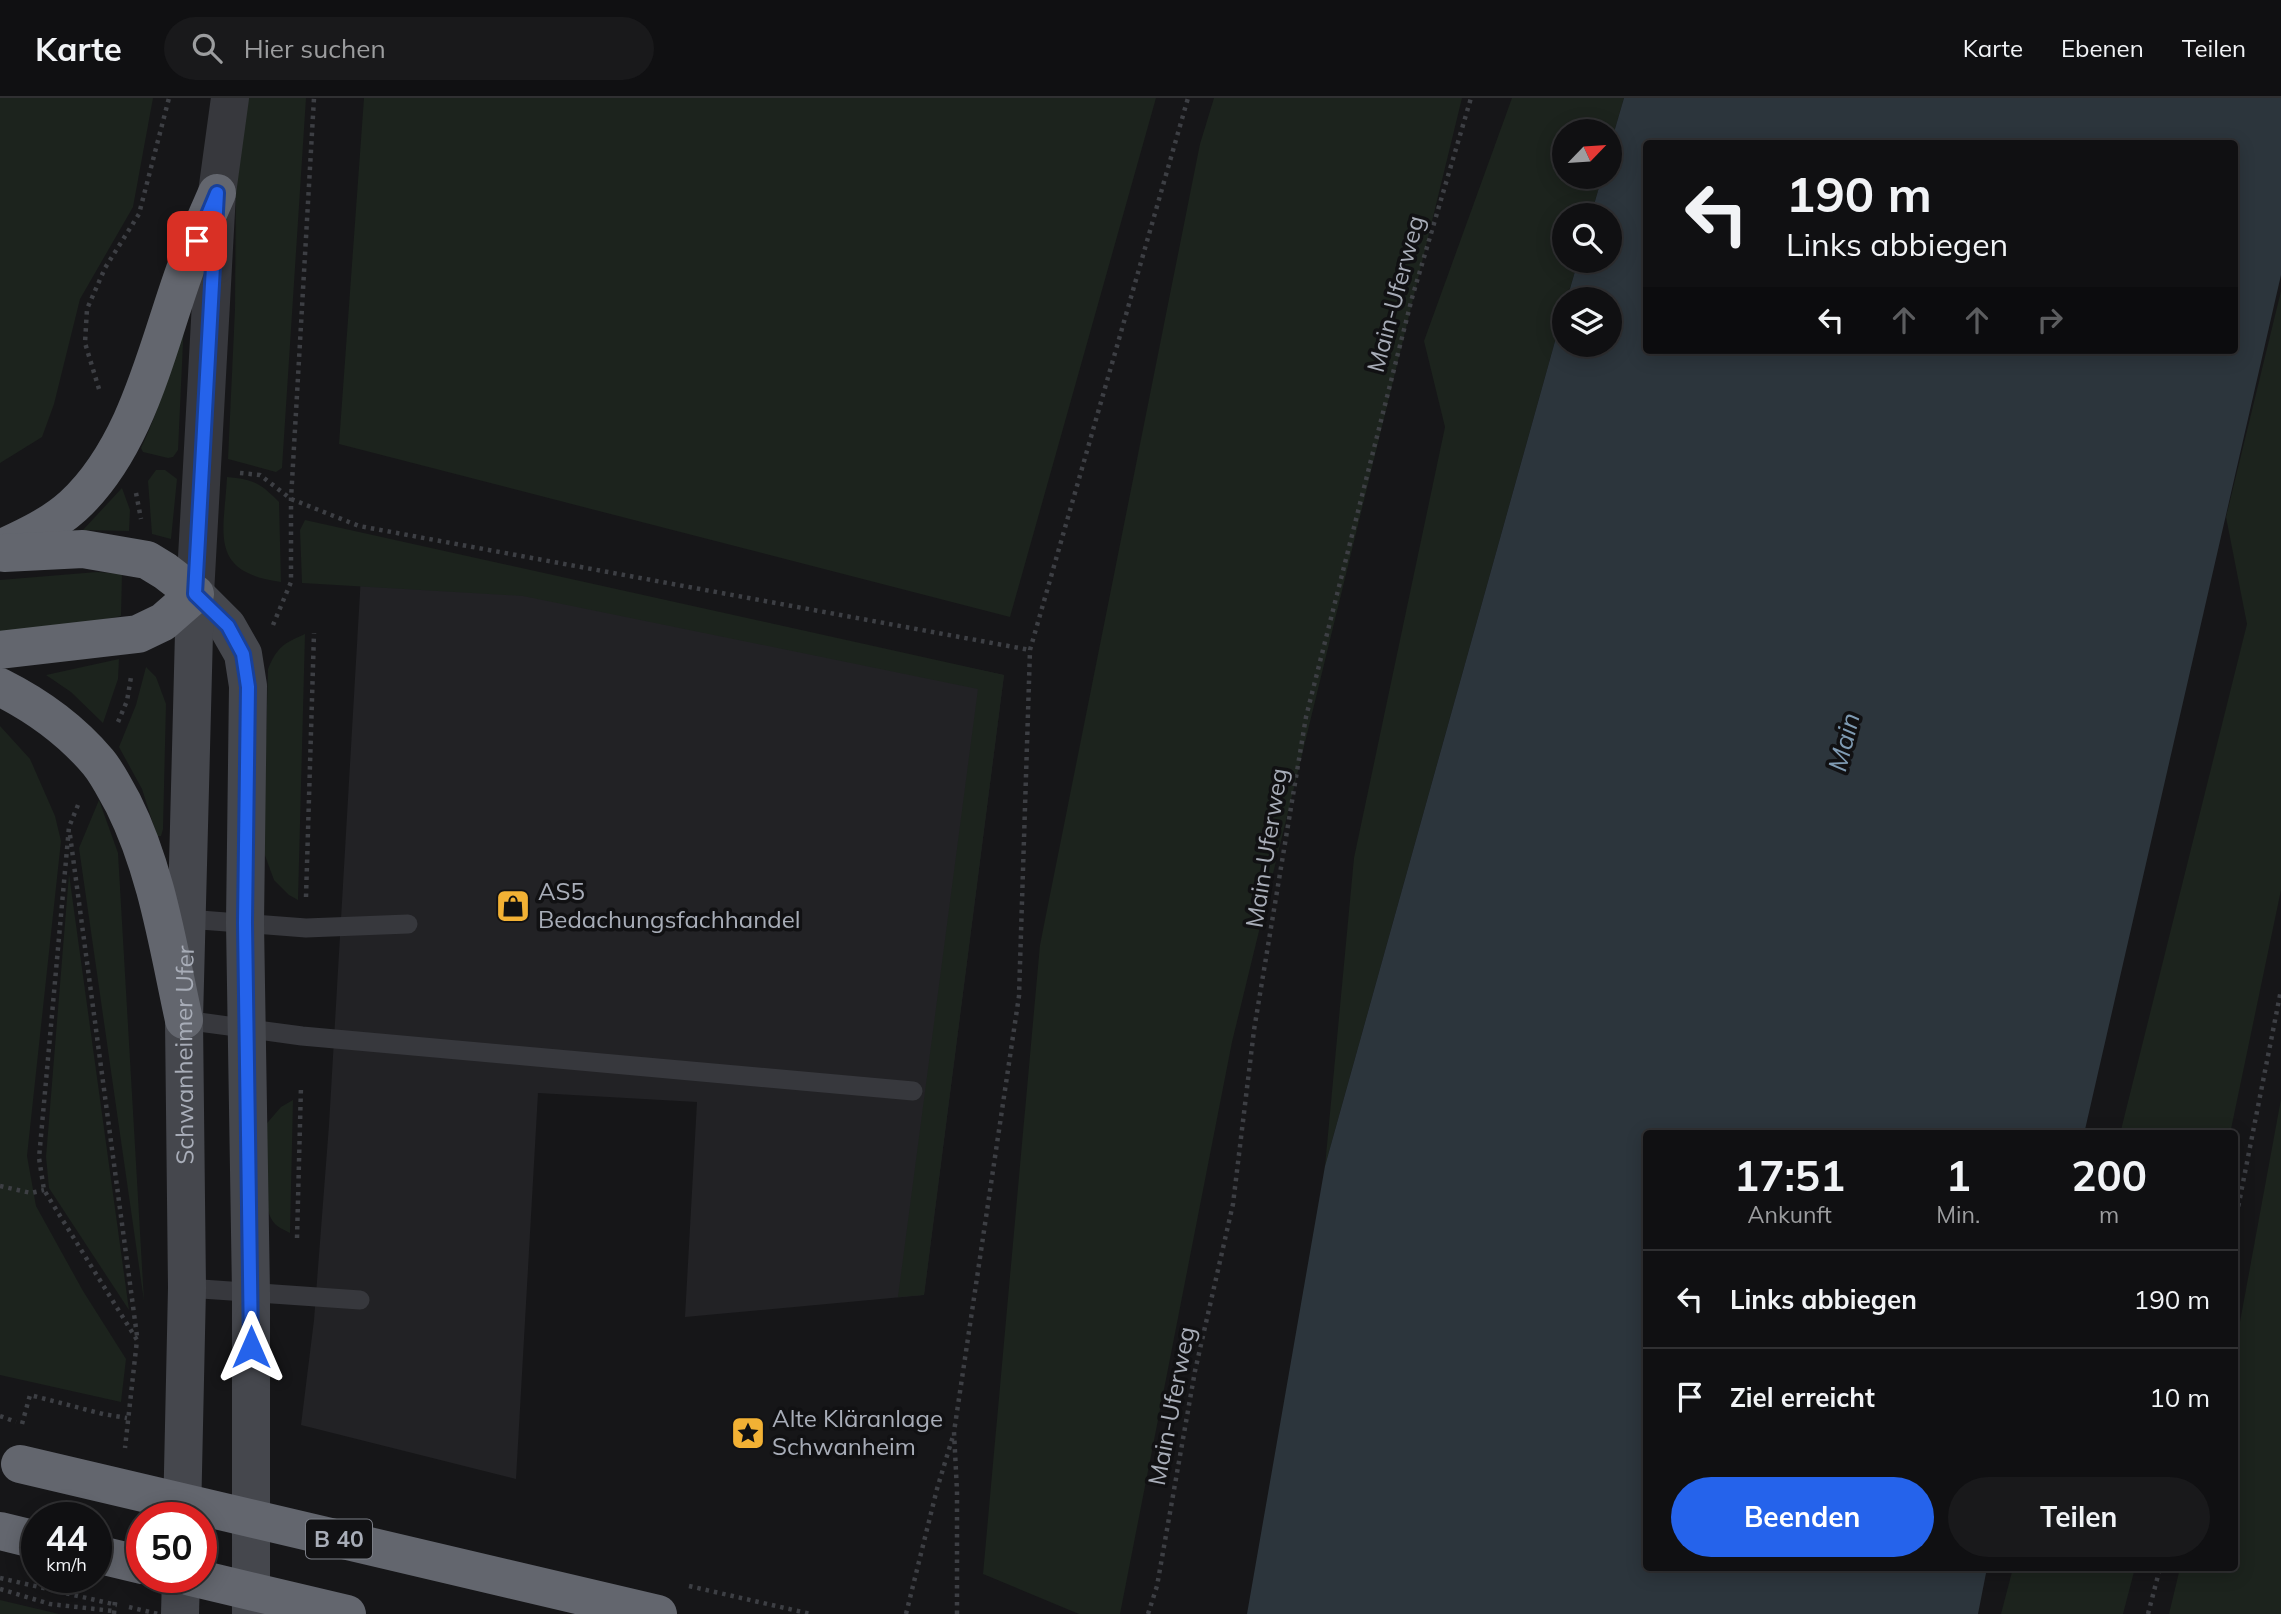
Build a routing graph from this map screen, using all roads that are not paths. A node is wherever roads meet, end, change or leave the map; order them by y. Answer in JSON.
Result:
{"nodes":[{"id":1,"x":230,"y":98,"type":"edge"},
{"id":2,"x":217,"y":193,"type":"junction"},
{"id":3,"x":0,"y":551,"type":"edge"},
{"id":4,"x":195,"y":594,"type":"junction"},
{"id":5,"x":0,"y":650,"type":"edge"},
{"id":6,"x":0,"y":687,"type":"edge"},
{"id":7,"x":187,"y":919,"type":"junction"},
{"id":8,"x":245,"y":923,"type":"junction"},
{"id":9,"x":408,"y":924,"type":"dead end"},
{"id":10,"x":184,"y":1020,"type":"junction"},
{"id":11,"x":247,"y":1029,"type":"junction"},
{"id":12,"x":913,"y":1091,"type":"dead end"},
{"id":13,"x":187,"y":1288,"type":"junction"},
{"id":14,"x":251,"y":1293,"type":"junction"},
{"id":15,"x":360,"y":1300,"type":"dead end"},
{"id":16,"x":10,"y":1462,"type":"edge"},
{"id":17,"x":182,"y":1502,"type":"edge"},
{"id":18,"x":217,"y":1583,"type":"edge"},
{"id":19,"x":181,"y":1593,"type":"edge"},
{"id":20,"x":180,"y":1614,"type":"edge"},
{"id":21,"x":251,"y":1614,"type":"edge"},
{"id":22,"x":347,"y":1614,"type":"edge"},
{"id":23,"x":658,"y":1614,"type":"edge"}],
"edges":[{"from":1,"to":2,"type":"street","name":"Schwanheimer Ufer"},
{"from":2,"to":3,"type":"highway"},
{"from":2,"to":4,"type":"street","name":"Schwanheimer Ufer"},
{"from":3,"to":4,"type":"highway"},
{"from":4,"to":5,"type":"highway"},
{"from":4,"to":7,"type":"main road","name":"Schwanheimer Ufer"},
{"from":4,"to":8,"type":"main road"},
{"from":6,"to":10,"type":"highway"},
{"from":7,"to":8,"type":"lane"},
{"from":7,"to":10,"type":"main road","name":"Schwanheimer Ufer"},
{"from":8,"to":9,"type":"lane"},
{"from":8,"to":11,"type":"main road"},
{"from":10,"to":11,"type":"lane"},
{"from":10,"to":13,"type":"main road","name":"Schwanheimer Ufer"},
{"from":11,"to":12,"type":"lane"},
{"from":11,"to":14,"type":"main road"},
{"from":13,"to":14,"type":"lane"},
{"from":13,"to":17,"type":"main road","name":"Schwanheimer Ufer"},
{"from":14,"to":15,"type":"lane"},
{"from":14,"to":21,"type":"main road"},
{"from":16,"to":23,"type":"highway","number":"B 40","bridge":true},
{"from":18,"to":22,"type":"highway","bridge":true},
{"from":19,"to":20,"type":"main road"}]}
